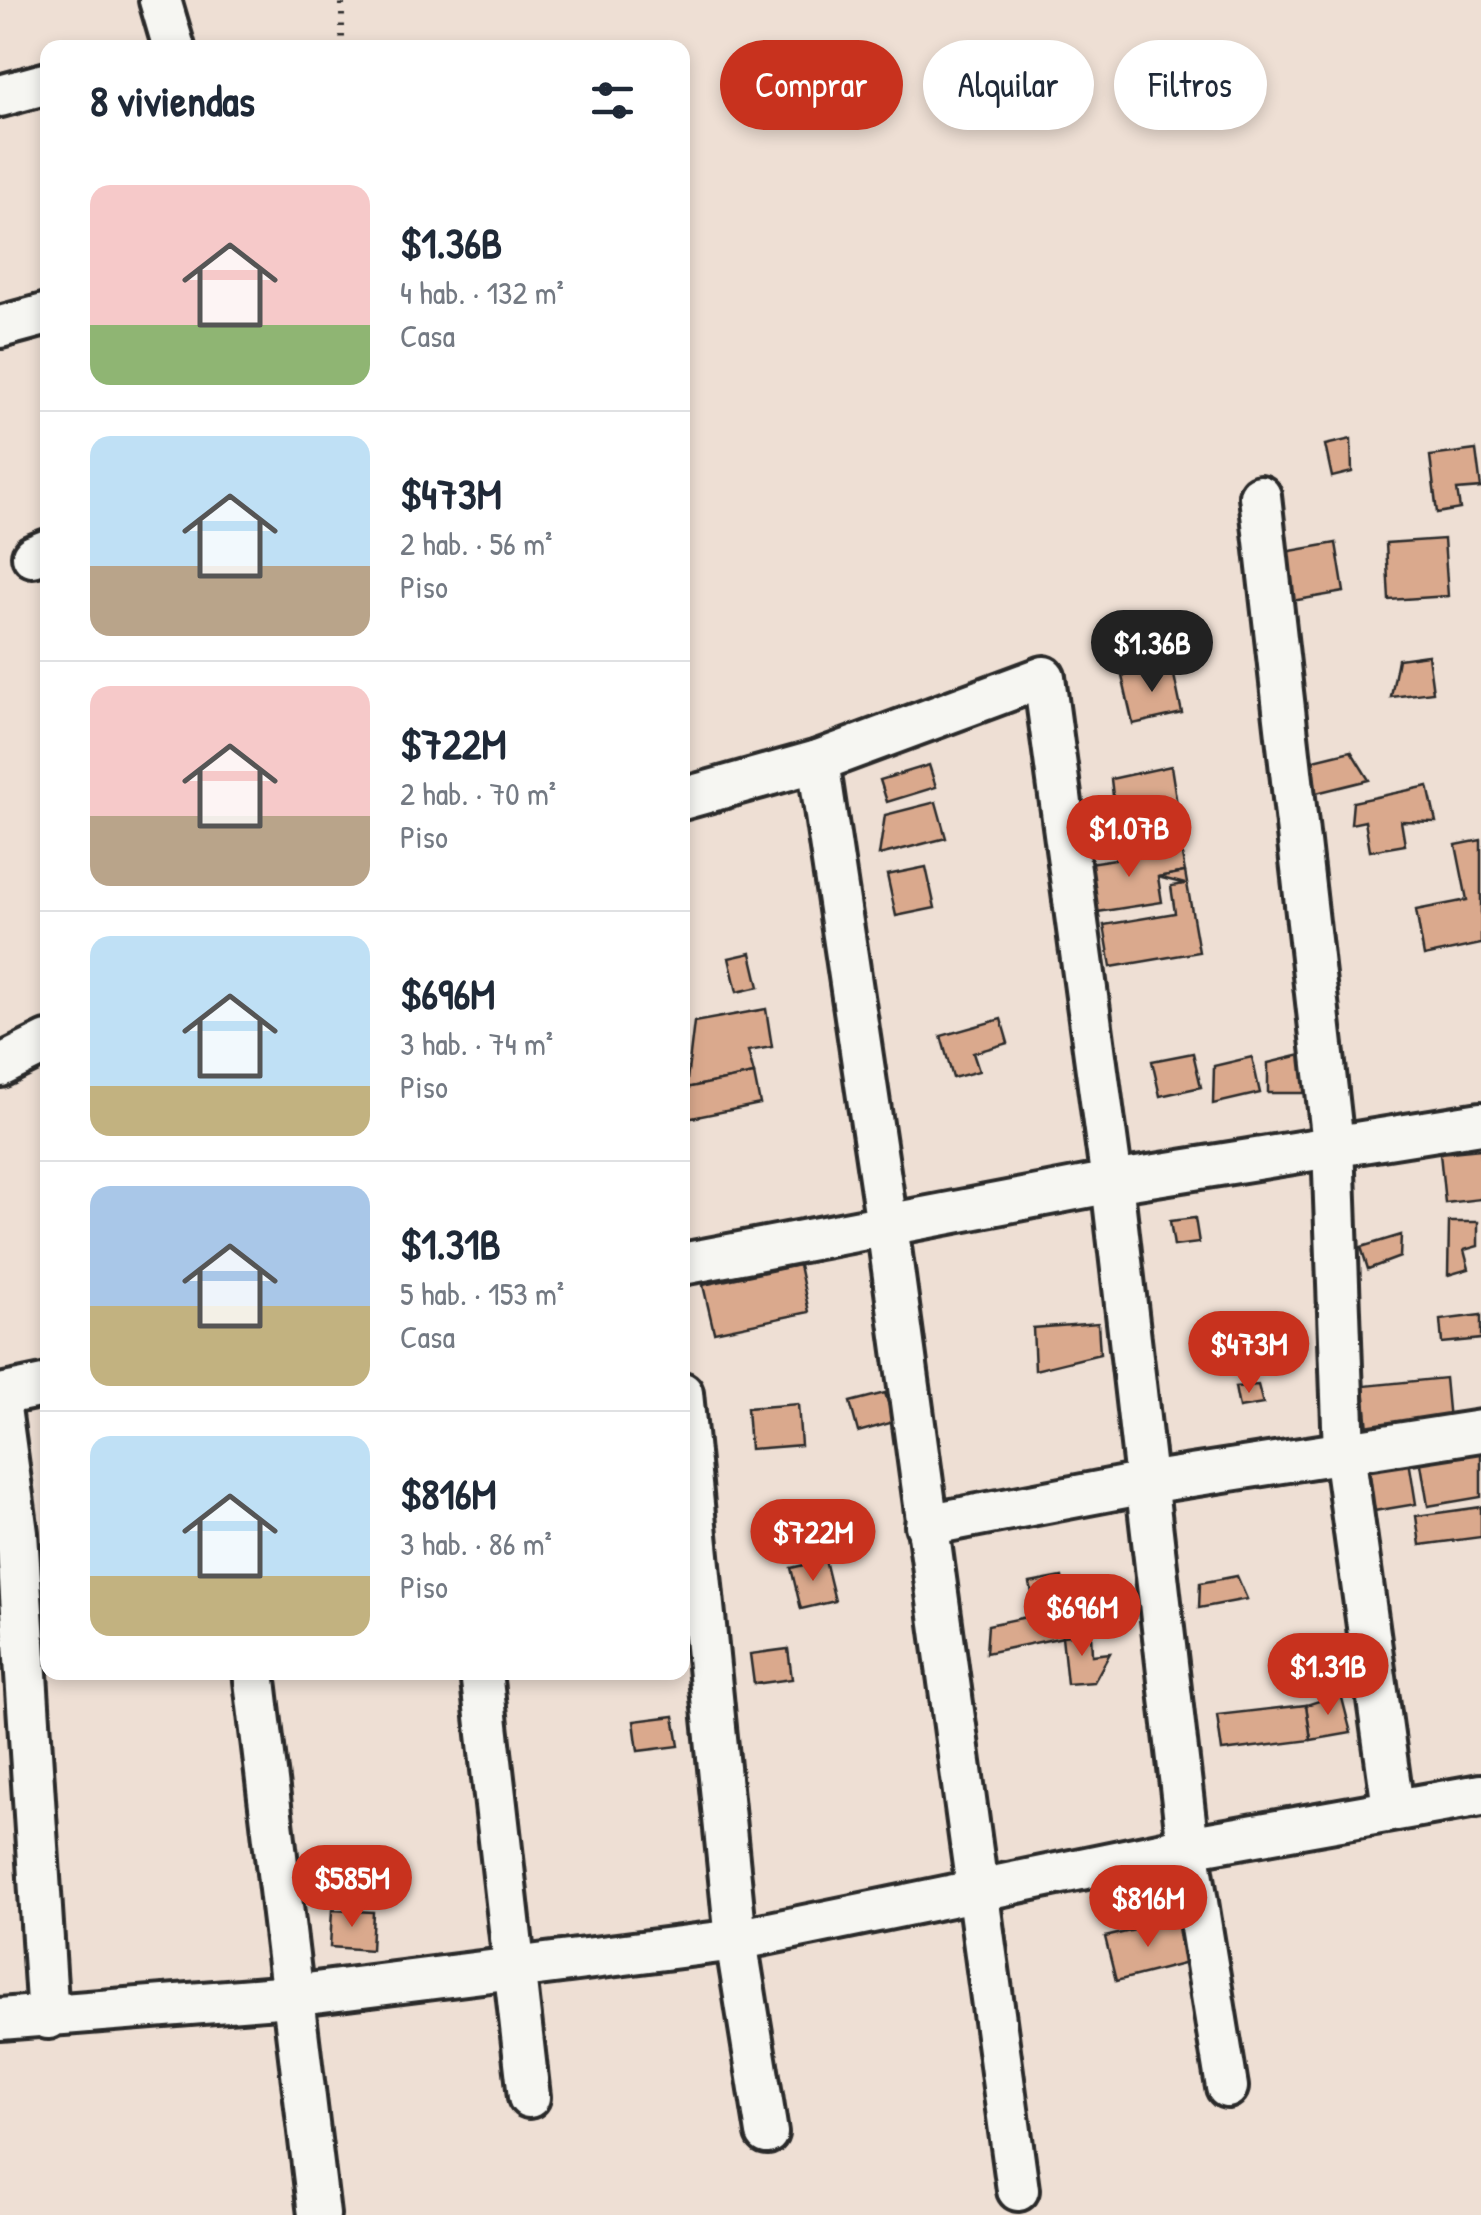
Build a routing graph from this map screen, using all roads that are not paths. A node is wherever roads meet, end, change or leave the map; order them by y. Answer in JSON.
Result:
{"nodes":[{"id":1,"x":160,"y":0,"type":"edge"},
{"id":2,"x":172,"y":40,"type":"edge"},
{"id":3,"x":40,"y":85,"type":"edge"},
{"id":4,"x":0,"y":96,"type":"edge"},
{"id":5,"x":40,"y":316,"type":"edge"},
{"id":6,"x":0,"y":327,"type":"edge"},
{"id":7,"x":1260,"y":496,"type":"dead end"},
{"id":8,"x":818,"y":761,"type":"junction"},
{"id":9,"x":690,"y":796,"type":"edge"},
{"id":10,"x":40,"y":1046,"type":"edge"},
{"id":11,"x":0,"y":1066,"type":"edge"},
{"id":12,"x":1481,"y":1123,"type":"edge"},
{"id":13,"x":1333,"y":1144,"type":"junction"},
{"id":14,"x":1112,"y":1182,"type":"junction"},
{"id":15,"x":887,"y":1225,"type":"junction"},
{"id":16,"x":690,"y":1262,"type":"edge"},
{"id":17,"x":40,"y":1386,"type":"edge"},
{"id":18,"x":0,"y":1394,"type":"edge"},
{"id":19,"x":0,"y":1408,"type":"edge"},
{"id":20,"x":1481,"y":1430,"type":"edge"},
{"id":21,"x":1344,"y":1452,"type":"junction"},
{"id":22,"x":690,"y":1474,"type":"edge"},
{"id":23,"x":1146,"y":1483,"type":"junction"},
{"id":24,"x":926,"y":1524,"type":"junction"},
{"id":25,"x":255,"y":1680,"type":"edge"},
{"id":26,"x":482,"y":1680,"type":"edge"},
{"id":27,"x":1481,"y":1795,"type":"edge"},
{"id":28,"x":1393,"y":1808,"type":"junction"},
{"id":29,"x":1188,"y":1847,"type":"junction"},
{"id":30,"x":974,"y":1890,"type":"junction"},
{"id":31,"x":736,"y":1940,"type":"junction"},
{"id":32,"x":512,"y":1970,"type":"junction"},
{"id":33,"x":292,"y":1996,"type":"junction"},
{"id":34,"x":48,"y":2018,"type":"junction"},
{"id":35,"x":0,"y":2019,"type":"edge"},
{"id":36,"x":1227,"y":2087,"type":"dead end"},
{"id":37,"x":529,"y":2096,"type":"dead end"},
{"id":38,"x":766,"y":2132,"type":"dead end"},
{"id":39,"x":1018,"y":2190,"type":"dead end"},
{"id":40,"x":319,"y":2215,"type":"edge"}],
"edges":[{"from":1,"to":2,"type":"street"},
{"from":3,"to":4,"type":"street"},
{"from":5,"to":6,"type":"street"},
{"from":7,"to":13,"type":"street"},
{"from":8,"to":9,"type":"street"},
{"from":8,"to":14,"type":"street"},
{"from":8,"to":15,"type":"street"},
{"from":10,"to":11,"type":"street"},
{"from":12,"to":13,"type":"street"},
{"from":13,"to":14,"type":"street"},
{"from":13,"to":21,"type":"street"},
{"from":14,"to":15,"type":"street"},
{"from":14,"to":23,"type":"street"},
{"from":15,"to":16,"type":"street"},
{"from":15,"to":24,"type":"street"},
{"from":17,"to":18,"type":"street"},
{"from":19,"to":34,"type":"street"},
{"from":20,"to":21,"type":"street"},
{"from":21,"to":23,"type":"street"},
{"from":21,"to":28,"type":"street"},
{"from":22,"to":31,"type":"street"},
{"from":23,"to":24,"type":"street"},
{"from":23,"to":29,"type":"street"},
{"from":24,"to":30,"type":"street"},
{"from":25,"to":33,"type":"street"},
{"from":26,"to":32,"type":"street"},
{"from":27,"to":28,"type":"street"},
{"from":28,"to":29,"type":"street"},
{"from":29,"to":30,"type":"street"},
{"from":29,"to":36,"type":"street"},
{"from":30,"to":31,"type":"street"},
{"from":30,"to":39,"type":"street"},
{"from":31,"to":32,"type":"street"},
{"from":31,"to":38,"type":"street"},
{"from":32,"to":33,"type":"street"},
{"from":32,"to":37,"type":"street"},
{"from":33,"to":34,"type":"street"},
{"from":33,"to":40,"type":"street"},
{"from":34,"to":35,"type":"street"}]}
